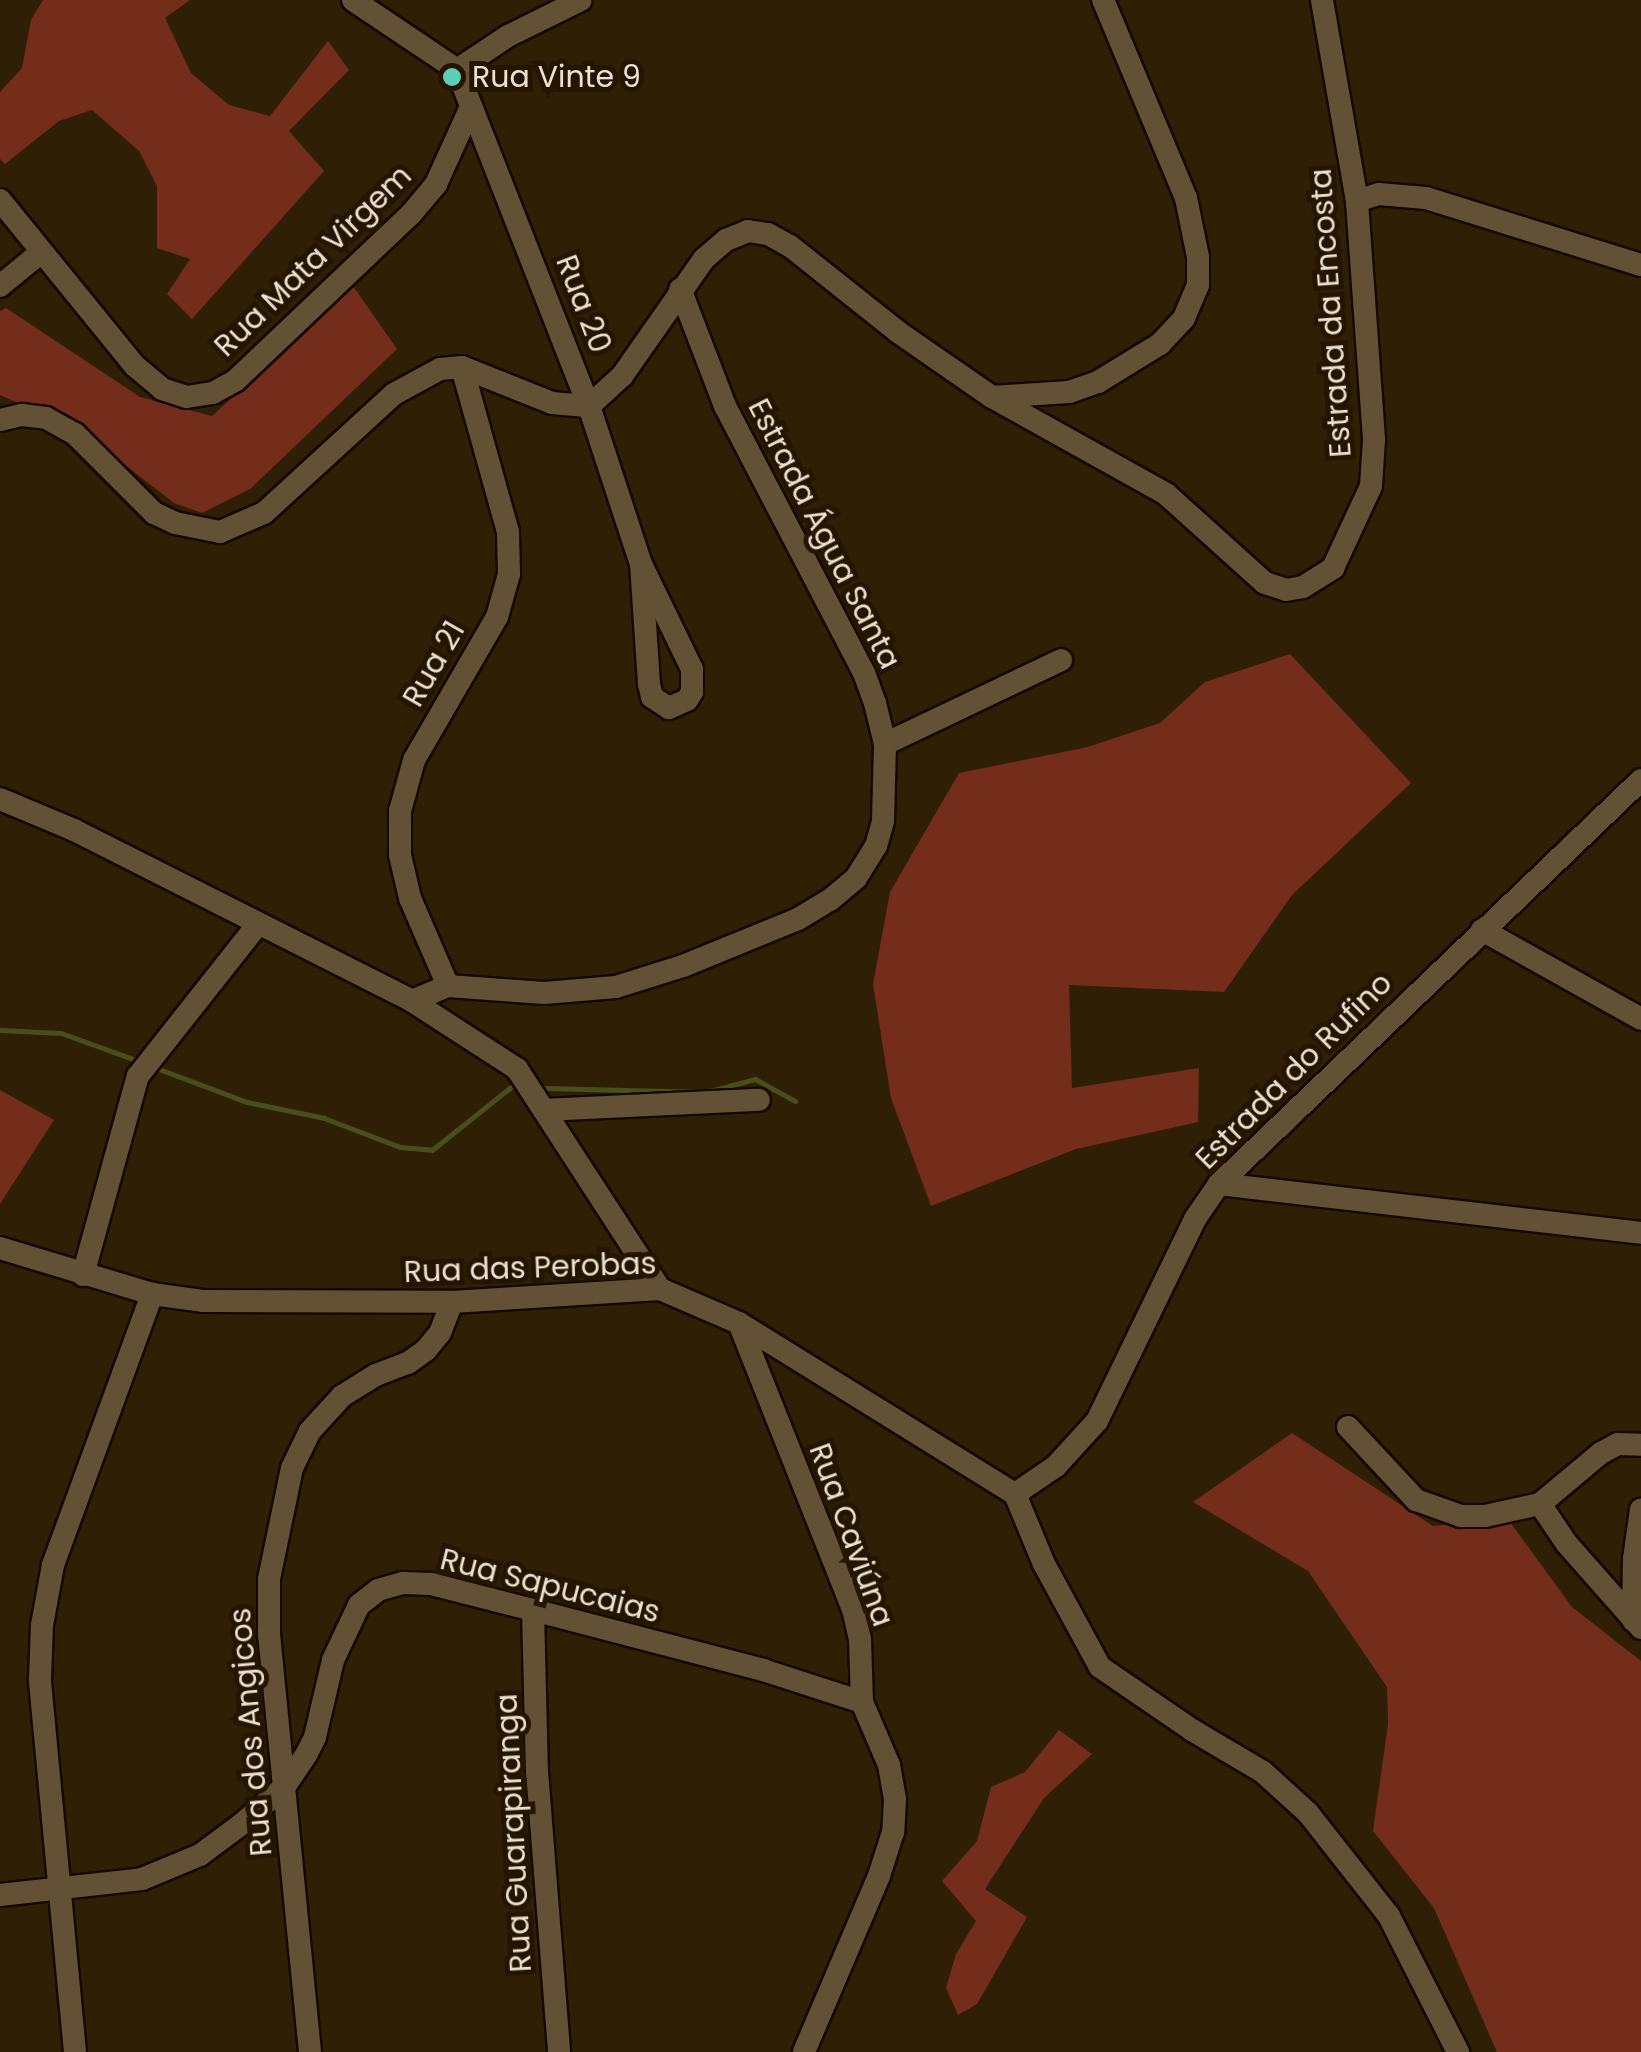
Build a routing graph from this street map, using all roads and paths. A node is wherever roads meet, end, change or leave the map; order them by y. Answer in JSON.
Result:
{"nodes":[{"id":1,"x":353,"y":0,"type":"edge"},
{"id":2,"x":581,"y":0,"type":"edge"},
{"id":3,"x":1103,"y":0,"type":"edge"},
{"id":4,"x":1322,"y":0,"type":"edge"},
{"id":5,"x":457,"y":70,"type":"junction"},
{"id":6,"x":471,"y":107,"type":"junction"},
{"id":7,"x":0,"y":200,"type":"edge"},
{"id":8,"x":1356,"y":201,"type":"junction"},
{"id":9,"x":40,"y":253,"type":"junction"},
{"id":10,"x":1641,"y":264,"type":"edge"},
{"id":11,"x":0,"y":286,"type":"edge"},
{"id":12,"x":680,"y":289,"type":"junction"},
{"id":13,"x":462,"y":367,"type":"junction"},
{"id":14,"x":992,"y":398,"type":"junction"},
{"id":15,"x":589,"y":406,"type":"junction"},
{"id":16,"x":0,"y":420,"type":"edge"},
{"id":17,"x":642,"y":564,"type":"junction"},
{"id":18,"x":1061,"y":660,"type":"dead end"},
{"id":19,"x":885,"y":744,"type":"junction"},
{"id":20,"x":1641,"y":780,"type":"edge"},
{"id":21,"x":0,"y":799,"type":"edge"},
{"id":22,"x":258,"y":924,"type":"junction"},
{"id":23,"x":1482,"y":930,"type":"junction"},
{"id":24,"x":448,"y":986,"type":"junction"},
{"id":25,"x":412,"y":1001,"type":"junction"},
{"id":26,"x":1641,"y":1019,"type":"edge"},
{"id":27,"x":759,"y":1100,"type":"dead end"},
{"id":28,"x":544,"y":1110,"type":"junction"},
{"id":29,"x":1219,"y":1184,"type":"junction"},
{"id":30,"x":1637,"y":1240,"type":"edge"},
{"id":31,"x":0,"y":1248,"type":"edge"},
{"id":32,"x":83,"y":1276,"type":"junction"},
{"id":33,"x":660,"y":1289,"type":"junction"},
{"id":34,"x":152,"y":1294,"type":"junction"},
{"id":35,"x":452,"y":1302,"type":"junction"},
{"id":36,"x":739,"y":1323,"type":"junction"},
{"id":37,"x":1348,"y":1427,"type":"dead end"},
{"id":38,"x":1641,"y":1444,"type":"edge"},
{"id":39,"x":1014,"y":1494,"type":"junction"},
{"id":40,"x":1540,"y":1504,"type":"junction"},
{"id":41,"x":1641,"y":1510,"type":"edge"},
{"id":42,"x":534,"y":1610,"type":"junction"},
{"id":43,"x":1637,"y":1624,"type":"edge"},
{"id":44,"x":862,"y":1702,"type":"junction"},
{"id":45,"x":284,"y":1786,"type":"junction"},
{"id":46,"x":60,"y":1890,"type":"junction"},
{"id":47,"x":0,"y":1895,"type":"edge"},
{"id":48,"x":74,"y":2052,"type":"edge"},
{"id":49,"x":310,"y":2052,"type":"edge"},
{"id":50,"x":559,"y":2052,"type":"edge"},
{"id":51,"x":804,"y":2052,"type":"edge"},
{"id":52,"x":1458,"y":2052,"type":"edge"}],
"edges":[{"from":1,"to":5,"type":"street"},
{"from":2,"to":5,"type":"street"},
{"from":3,"to":14,"type":"street"},
{"from":4,"to":8,"type":"street","name":"Estrada da Encosta"},
{"from":5,"to":6,"type":"street","name":"Rua 20"},
{"from":6,"to":9,"type":"street","name":"Rua Mata Virgem"},
{"from":6,"to":15,"type":"street","name":"Rua 20"},
{"from":7,"to":9,"type":"street","name":"Rua Mata Virgem"},
{"from":8,"to":10,"type":"street"},
{"from":8,"to":14,"type":"street","name":"Estrada da Encosta"},
{"from":9,"to":11,"type":"street"},
{"from":12,"to":14,"type":"street"},
{"from":12,"to":15,"type":"street"},
{"from":12,"to":19,"type":"street","name":"Estrada Água Santa"},
{"from":13,"to":15,"type":"street"},
{"from":13,"to":16,"type":"street"},
{"from":13,"to":24,"type":"street","name":"Rua 21"},
{"from":15,"to":17,"type":"street","name":"Rua 20"},
{"from":17,"to":17,"type":"street","name":"Rua 20"},
{"from":18,"to":19,"type":"street"},
{"from":19,"to":24,"type":"street","name":"Estrada Água Santa"},
{"from":20,"to":23,"type":"street","name":"Estrada do Rufino"},
{"from":21,"to":22,"type":"street"},
{"from":22,"to":25,"type":"street"},
{"from":22,"to":32,"type":"street"},
{"from":23,"to":26,"type":"street"},
{"from":23,"to":29,"type":"street","name":"Estrada do Rufino"},
{"from":24,"to":25,"type":"street","name":"Estrada Água Santa"},
{"from":25,"to":28,"type":"street"},
{"from":27,"to":28,"type":"street"},
{"from":28,"to":33,"type":"street"},
{"from":29,"to":30,"type":"street"},
{"from":29,"to":39,"type":"street","name":"Estrada do Rufino"},
{"from":31,"to":32,"type":"street","name":"Rua das Perobas"},
{"from":32,"to":34,"type":"street","name":"Rua das Perobas"},
{"from":33,"to":35,"type":"street","name":"Rua das Perobas"},
{"from":33,"to":36,"type":"street","name":"Rua das Perobas"},
{"from":34,"to":35,"type":"street","name":"Rua das Perobas"},
{"from":34,"to":46,"type":"street"},
{"from":35,"to":45,"type":"street","name":"Rua dos Angicos"},
{"from":36,"to":39,"type":"street","name":"Rua das Perobas"},
{"from":36,"to":44,"type":"street","name":"Rua Caviúna"},
{"from":37,"to":40,"type":"street"},
{"from":38,"to":40,"type":"street"},
{"from":39,"to":52,"type":"street"},
{"from":40,"to":43,"type":"street"},
{"from":41,"to":43,"type":"street"},
{"from":42,"to":44,"type":"street","name":"Rua Sapucaias"},
{"from":42,"to":45,"type":"street","name":"Rua Sapucaias"},
{"from":42,"to":50,"type":"street","name":"Rua Guarapiranga"},
{"from":44,"to":51,"type":"street","name":"Rua Caviúna"},
{"from":45,"to":46,"type":"street","name":"Rua Sapucaias"},
{"from":45,"to":49,"type":"street","name":"Rua dos Angicos"},
{"from":46,"to":47,"type":"street","name":"Rua Sapucaias"},
{"from":46,"to":48,"type":"street"}]}
